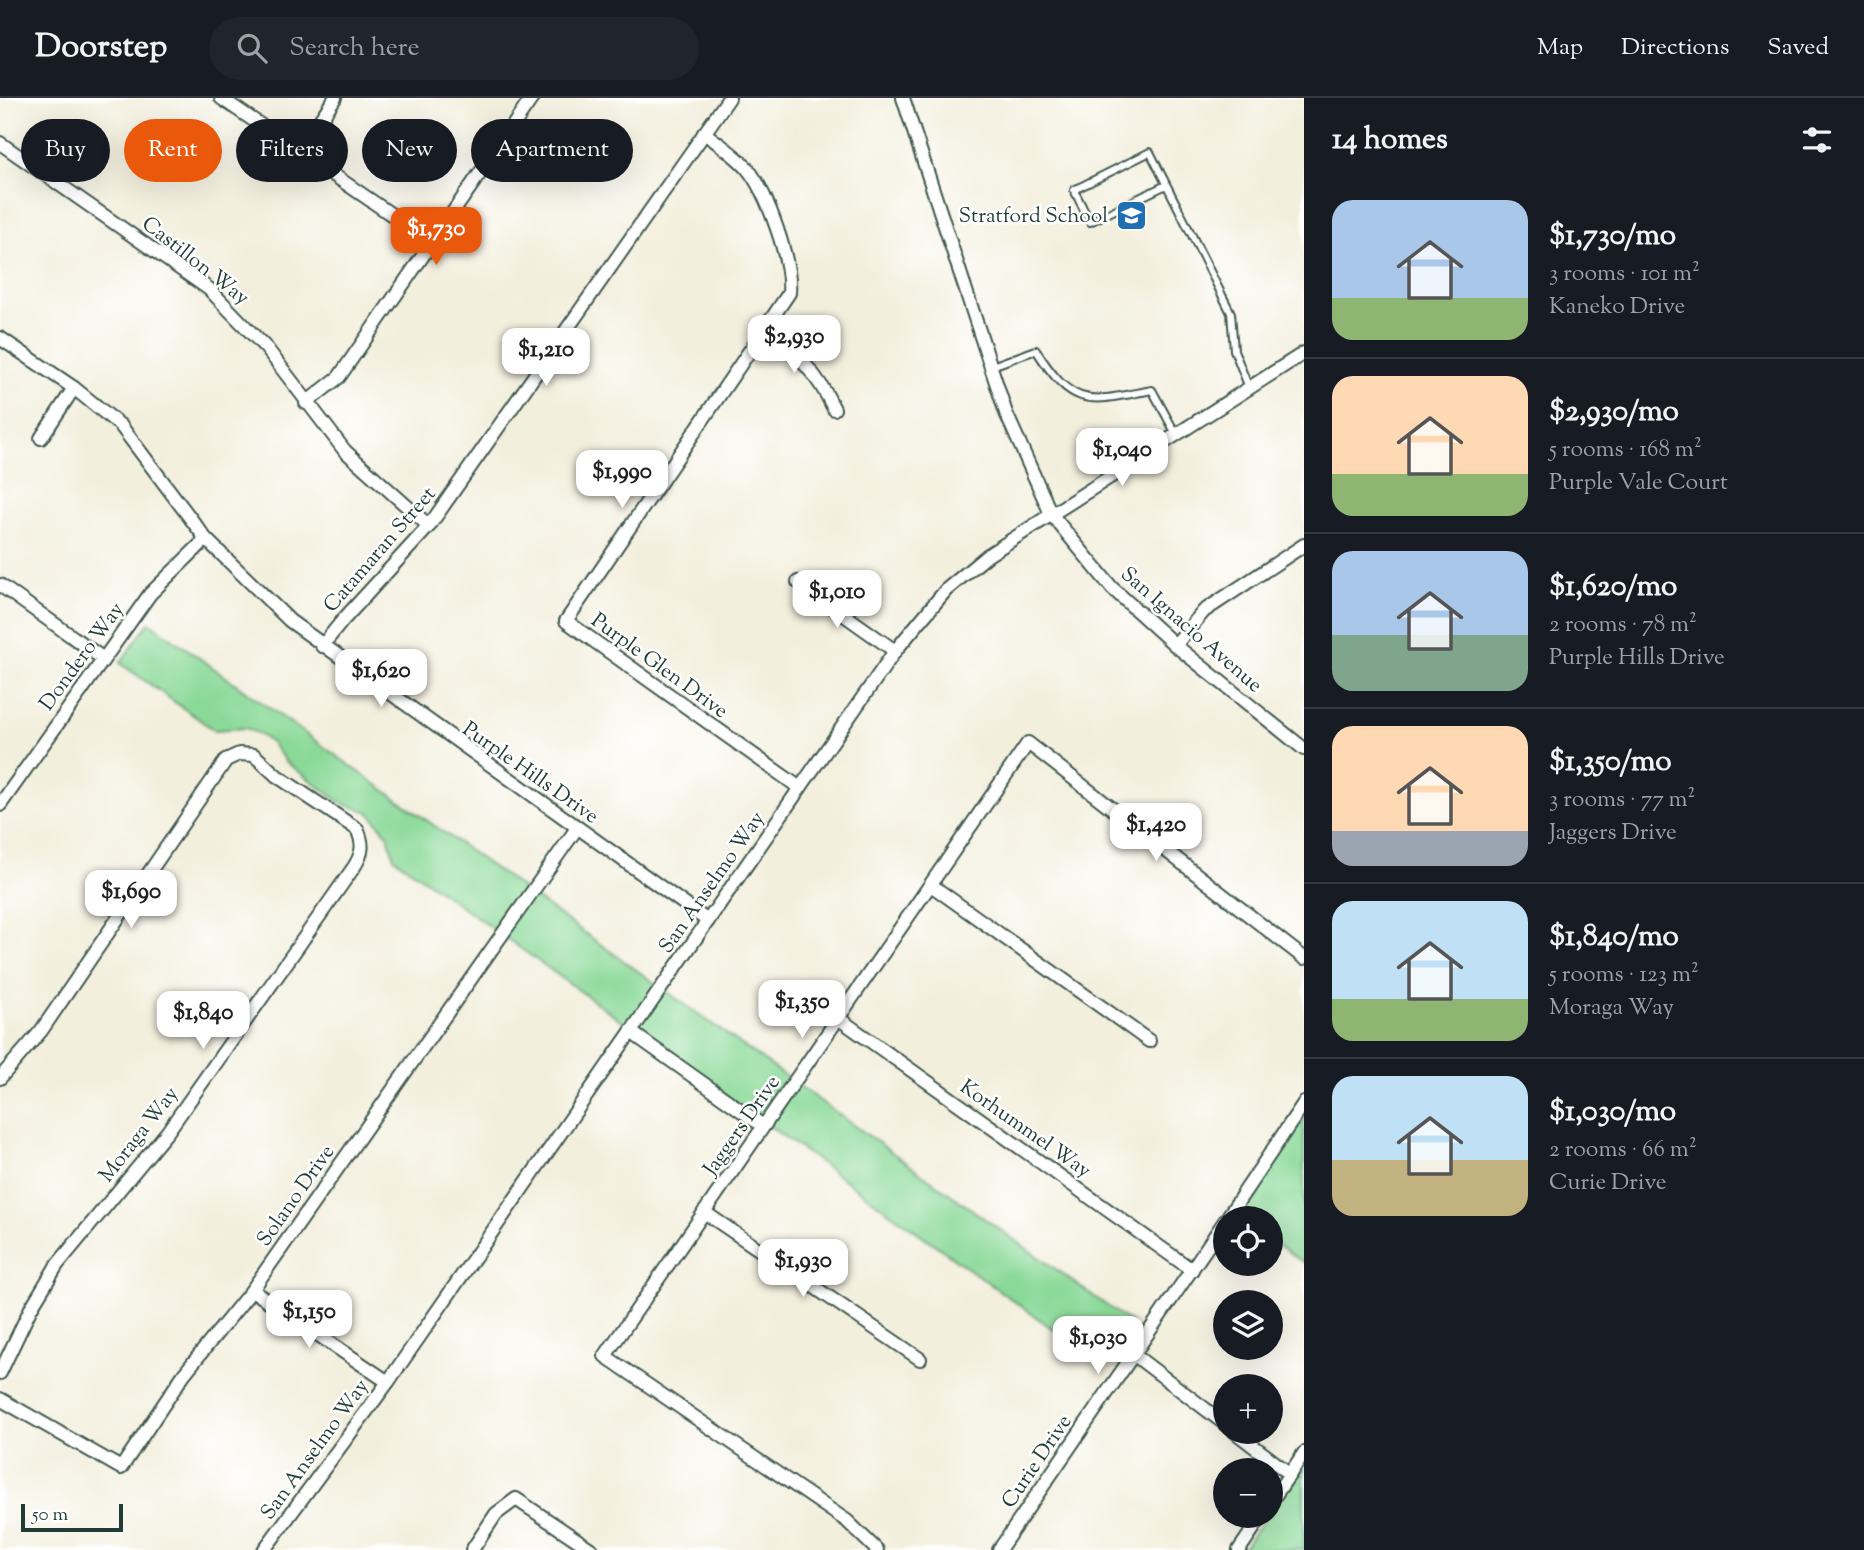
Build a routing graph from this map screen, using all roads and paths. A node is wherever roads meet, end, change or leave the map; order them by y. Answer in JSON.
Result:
{"nodes":[{"id":1,"x":221,"y":98,"type":"edge"},
{"id":2,"x":335,"y":98,"type":"edge"},
{"id":3,"x":532,"y":98,"type":"edge"},
{"id":4,"x":729,"y":98,"type":"edge"},
{"id":5,"x":903,"y":98,"type":"edge"},
{"id":6,"x":252,"y":119,"type":"edge"},
{"id":7,"x":321,"y":119,"type":"edge"},
{"id":8,"x":704,"y":133,"type":"junction"},
{"id":9,"x":0,"y":143,"type":"edge"},
{"id":10,"x":344,"y":182,"type":"edge"},
{"id":11,"x":1166,"y":185,"type":"junction"},
{"id":12,"x":433,"y":243,"type":"junction"},
{"id":13,"x":765,"y":331,"type":"junction"},
{"id":14,"x":0,"y":338,"type":"edge"},
{"id":15,"x":1304,"y":353,"type":"edge"},
{"id":16,"x":991,"y":366,"type":"junction"},
{"id":17,"x":74,"y":388,"type":"junction"},
{"id":18,"x":1249,"y":388,"type":"junction"},
{"id":19,"x":306,"y":402,"type":"junction"},
{"id":20,"x":834,"y":409,"type":"dead end"},
{"id":21,"x":1176,"y":434,"type":"junction"},
{"id":22,"x":41,"y":438,"type":"dead end"},
{"id":23,"x":1051,"y":514,"type":"junction"},
{"id":24,"x":429,"y":526,"type":"junction"},
{"id":25,"x":206,"y":539,"type":"junction"},
{"id":26,"x":1304,"y":545,"type":"edge"},
{"id":27,"x":797,"y":582,"type":"dead end"},
{"id":28,"x":0,"y":585,"type":"edge"},
{"id":29,"x":1175,"y":645,"type":"junction"},
{"id":30,"x":322,"y":646,"type":"junction"},
{"id":31,"x":895,"y":651,"type":"junction"},
{"id":32,"x":102,"y":658,"type":"junction"},
{"id":33,"x":1304,"y":749,"type":"edge"},
{"id":34,"x":800,"y":788,"type":"junction"},
{"id":35,"x":0,"y":805,"type":"edge"},
{"id":36,"x":577,"y":828,"type":"junction"},
{"id":37,"x":931,"y":885,"type":"junction"},
{"id":38,"x":708,"y":921,"type":"junction"},
{"id":39,"x":1304,"y":958,"type":"edge"},
{"id":40,"x":838,"y":1018,"type":"junction"},
{"id":41,"x":631,"y":1032,"type":"junction"},
{"id":42,"x":1149,"y":1041,"type":"dead end"},
{"id":43,"x":0,"y":1079,"type":"edge"},
{"id":44,"x":1304,"y":1103,"type":"edge"},
{"id":45,"x":763,"y":1126,"type":"junction"},
{"id":46,"x":1235,"y":1206,"type":"edge"},
{"id":47,"x":704,"y":1212,"type":"junction"},
{"id":48,"x":1213,"y":1238,"type":"edge"},
{"id":49,"x":1192,"y":1270,"type":"junction"},
{"id":50,"x":252,"y":1290,"type":"junction"},
{"id":51,"x":1133,"y":1354,"type":"junction"},
{"id":52,"x":920,"y":1359,"type":"dead end"},
{"id":53,"x":0,"y":1373,"type":"edge"},
{"id":54,"x":388,"y":1382,"type":"junction"},
{"id":55,"x":0,"y":1399,"type":"edge"},
{"id":56,"x":1213,"y":1415,"type":"edge"},
{"id":57,"x":1251,"y":1444,"type":"edge"},
{"id":58,"x":1304,"y":1453,"type":"edge"},
{"id":59,"x":1290,"y":1474,"type":"junction"},
{"id":60,"x":1283,"y":1484,"type":"edge"},
{"id":61,"x":1254,"y":1528,"type":"edge"},
{"id":62,"x":264,"y":1550,"type":"edge"},
{"id":63,"x":472,"y":1550,"type":"edge"},
{"id":64,"x":592,"y":1550,"type":"edge"},
{"id":65,"x":877,"y":1550,"type":"edge"},
{"id":66,"x":999,"y":1550,"type":"edge"},
{"id":67,"x":1239,"y":1550,"type":"edge"}],
"edges":[{"from":1,"to":6,"type":"street"},
{"from":2,"to":7,"type":"street"},
{"from":3,"to":12,"type":"street"},
{"from":4,"to":8,"type":"street","name":"Catamaran Street"},
{"from":5,"to":16,"type":"street","name":"San Ignacio Avenue"},
{"from":8,"to":13,"type":"street","name":"Purple Glen Drive"},
{"from":8,"to":24,"type":"street","name":"Catamaran Street"},
{"from":9,"to":19,"type":"street","name":"Castillon Way"},
{"from":10,"to":12,"type":"street"},
{"from":11,"to":11,"type":"lane"},
{"from":11,"to":18,"type":"lane"},
{"from":12,"to":19,"type":"street"},
{"from":13,"to":20,"type":"street"},
{"from":13,"to":34,"type":"street","name":"Purple Glen Drive"},
{"from":14,"to":17,"type":"street","name":"Purple Hills Drive"},
{"from":15,"to":18,"type":"street","name":"San Anselmo Way"},
{"from":16,"to":21,"type":"lane"},
{"from":16,"to":23,"type":"street","name":"San Ignacio Avenue"},
{"from":17,"to":22,"type":"street"},
{"from":17,"to":25,"type":"street","name":"Purple Hills Drive"},
{"from":18,"to":21,"type":"street","name":"San Anselmo Way"},
{"from":19,"to":24,"type":"street","name":"Castillon Way"},
{"from":21,"to":23,"type":"street","name":"San Anselmo Way"},
{"from":23,"to":29,"type":"street","name":"San Ignacio Avenue"},
{"from":23,"to":31,"type":"street","name":"San Anselmo Way"},
{"from":24,"to":30,"type":"street","name":"Catamaran Street"},
{"from":25,"to":30,"type":"street","name":"Purple Hills Drive"},
{"from":25,"to":32,"type":"street","name":"Dondero Way"},
{"from":26,"to":29,"type":"street"},
{"from":27,"to":31,"type":"street"},
{"from":28,"to":32,"type":"street"},
{"from":29,"to":33,"type":"street","name":"San Ignacio Avenue"},
{"from":30,"to":36,"type":"street","name":"Purple Hills Drive"},
{"from":31,"to":34,"type":"street","name":"San Anselmo Way"},
{"from":32,"to":35,"type":"street","name":"Dondero Way"},
{"from":34,"to":38,"type":"street","name":"San Anselmo Way"},
{"from":36,"to":38,"type":"street","name":"Purple Hills Drive"},
{"from":36,"to":50,"type":"street","name":"Solano Drive"},
{"from":37,"to":39,"type":"street","name":"Jaggers Drive"},
{"from":37,"to":40,"type":"street","name":"Jaggers Drive"},
{"from":37,"to":42,"type":"street"},
{"from":38,"to":41,"type":"street","name":"San Anselmo Way"},
{"from":40,"to":45,"type":"street","name":"Jaggers Drive"},
{"from":40,"to":49,"type":"street","name":"Korhummel Way"},
{"from":41,"to":45,"type":"street"},
{"from":41,"to":54,"type":"street","name":"San Anselmo Way"},
{"from":43,"to":53,"type":"street","name":"Moraga Way"},
{"from":44,"to":46,"type":"street","name":"Curie Drive"},
{"from":45,"to":47,"type":"street","name":"Jaggers Drive"},
{"from":47,"to":52,"type":"street"},
{"from":47,"to":65,"type":"street","name":"Jaggers Drive"},
{"from":48,"to":49,"type":"street","name":"Curie Drive"},
{"from":49,"to":51,"type":"street","name":"Curie Drive"},
{"from":50,"to":54,"type":"street"},
{"from":50,"to":55,"type":"street","name":"Solano Drive"},
{"from":51,"to":56,"type":"street"},
{"from":51,"to":66,"type":"street","name":"Curie Drive"},
{"from":54,"to":62,"type":"street","name":"San Anselmo Way"},
{"from":57,"to":59,"type":"street"},
{"from":58,"to":59,"type":"street"},
{"from":59,"to":60,"type":"street"},
{"from":61,"to":67,"type":"street"},
{"from":63,"to":64,"type":"street"}]}
